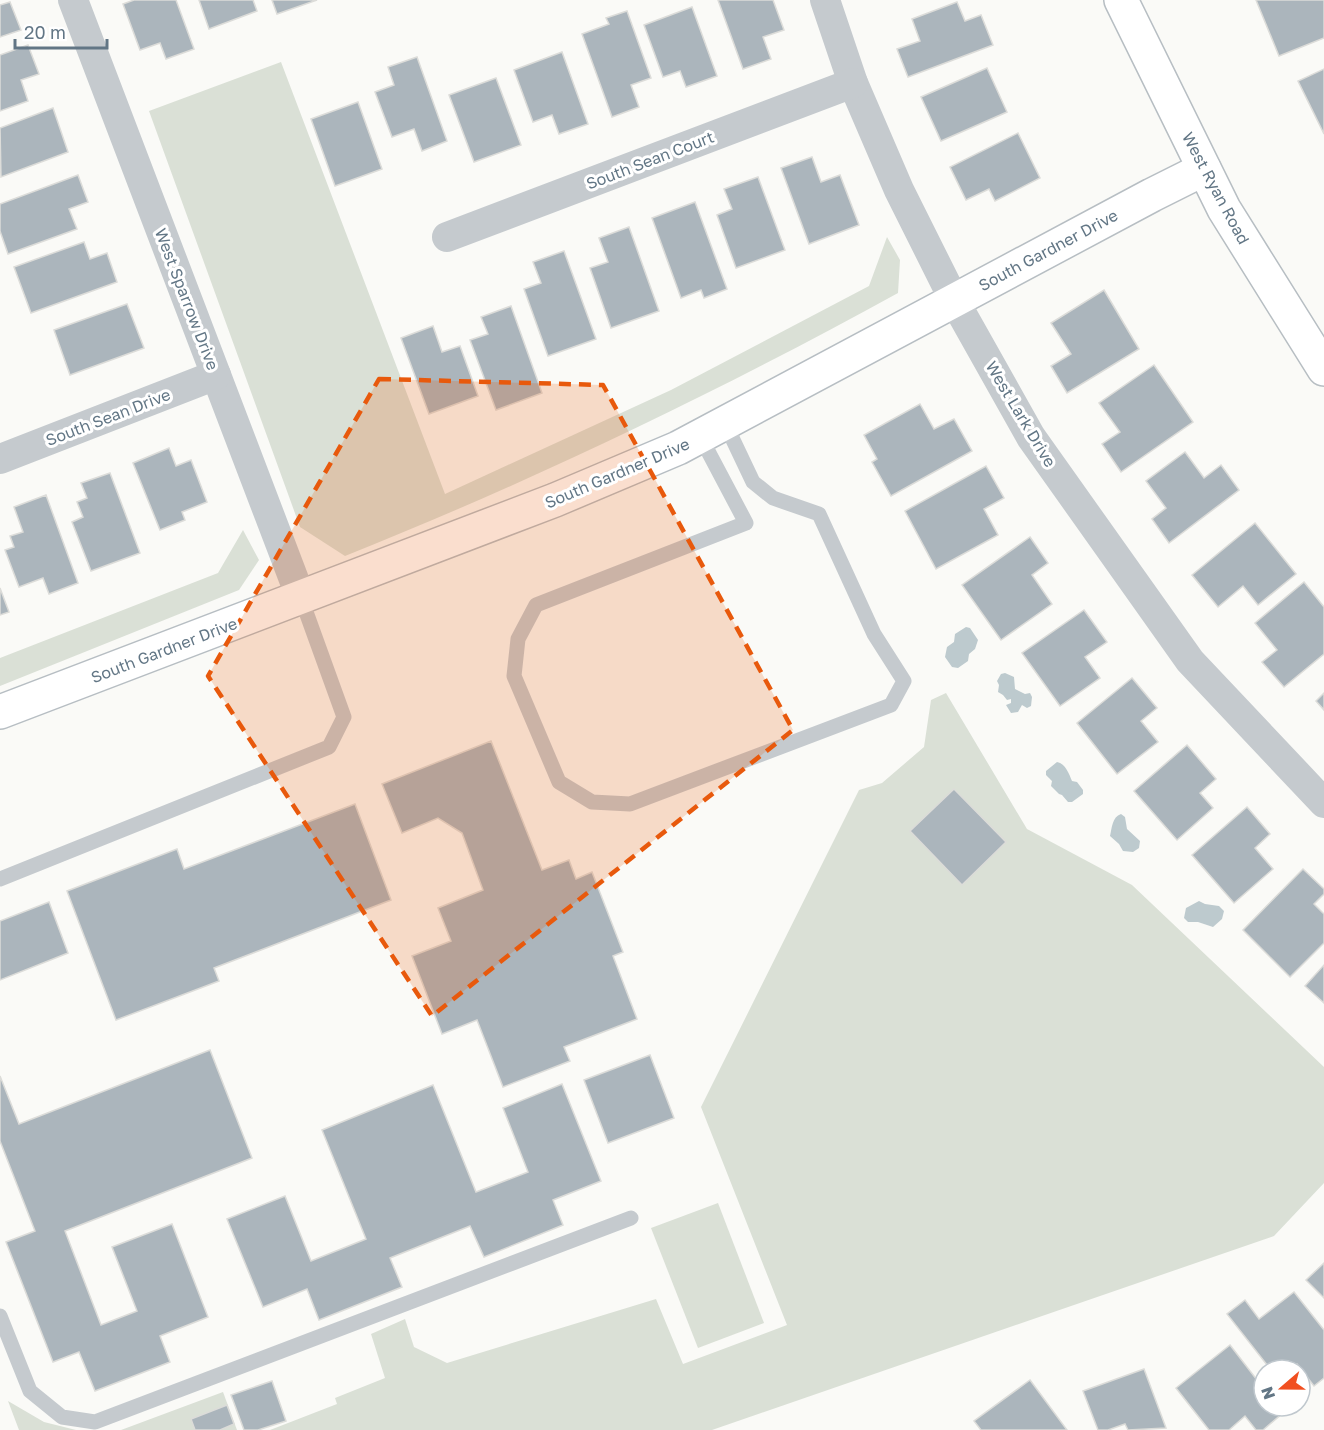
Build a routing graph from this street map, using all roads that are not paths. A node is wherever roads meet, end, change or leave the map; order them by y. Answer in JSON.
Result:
{"nodes":[{"id":1,"x":73,"y":0,"type":"edge"},
{"id":2,"x":825,"y":0,"type":"edge"},
{"id":3,"x":1121,"y":0,"type":"edge"},
{"id":4,"x":853,"y":83,"type":"junction"},
{"id":5,"x":1204,"y":169,"type":"junction"},
{"id":6,"x":447,"y":237,"type":"dead end"},
{"id":7,"x":954,"y":300,"type":"junction"},
{"id":8,"x":1324,"y":369,"type":"edge"},
{"id":9,"x":216,"y":375,"type":"junction"},
{"id":10,"x":713,"y":429,"type":"junction"},
{"id":11,"x":0,"y":459,"type":"edge"},
{"id":12,"x":301,"y":598,"type":"junction"},
{"id":13,"x":0,"y":712,"type":"edge"},
{"id":14,"x":1324,"y":803,"type":"edge"},
{"id":15,"x":0,"y":879,"type":"edge"},
{"id":16,"x":631,"y":1218,"type":"dead end"},
{"id":17,"x":0,"y":1316,"type":"edge"}],
"edges":[{"from":1,"to":9,"type":"street","name":"West Sparrow Drive"},
{"from":2,"to":4,"type":"street","name":"West Lark Drive"},
{"from":3,"to":5,"type":"street","name":"West Ryan Road"},
{"from":4,"to":6,"type":"street","name":"South Sean Court"},
{"from":4,"to":7,"type":"street","name":"West Lark Drive"},
{"from":5,"to":7,"type":"street","name":"South Gardner Drive"},
{"from":5,"to":8,"type":"street","name":"West Ryan Road"},
{"from":7,"to":10,"type":"street","name":"South Gardner Drive"},
{"from":7,"to":14,"type":"street","name":"West Lark Drive"},
{"from":9,"to":11,"type":"street","name":"South Sean Drive"},
{"from":9,"to":12,"type":"street","name":"West Sparrow Drive"},
{"from":10,"to":10,"type":"lane"},
{"from":10,"to":12,"type":"street","name":"South Gardner Drive"},
{"from":12,"to":13,"type":"street","name":"South Gardner Drive"},
{"from":12,"to":15,"type":"lane"},
{"from":16,"to":17,"type":"lane"}]}
